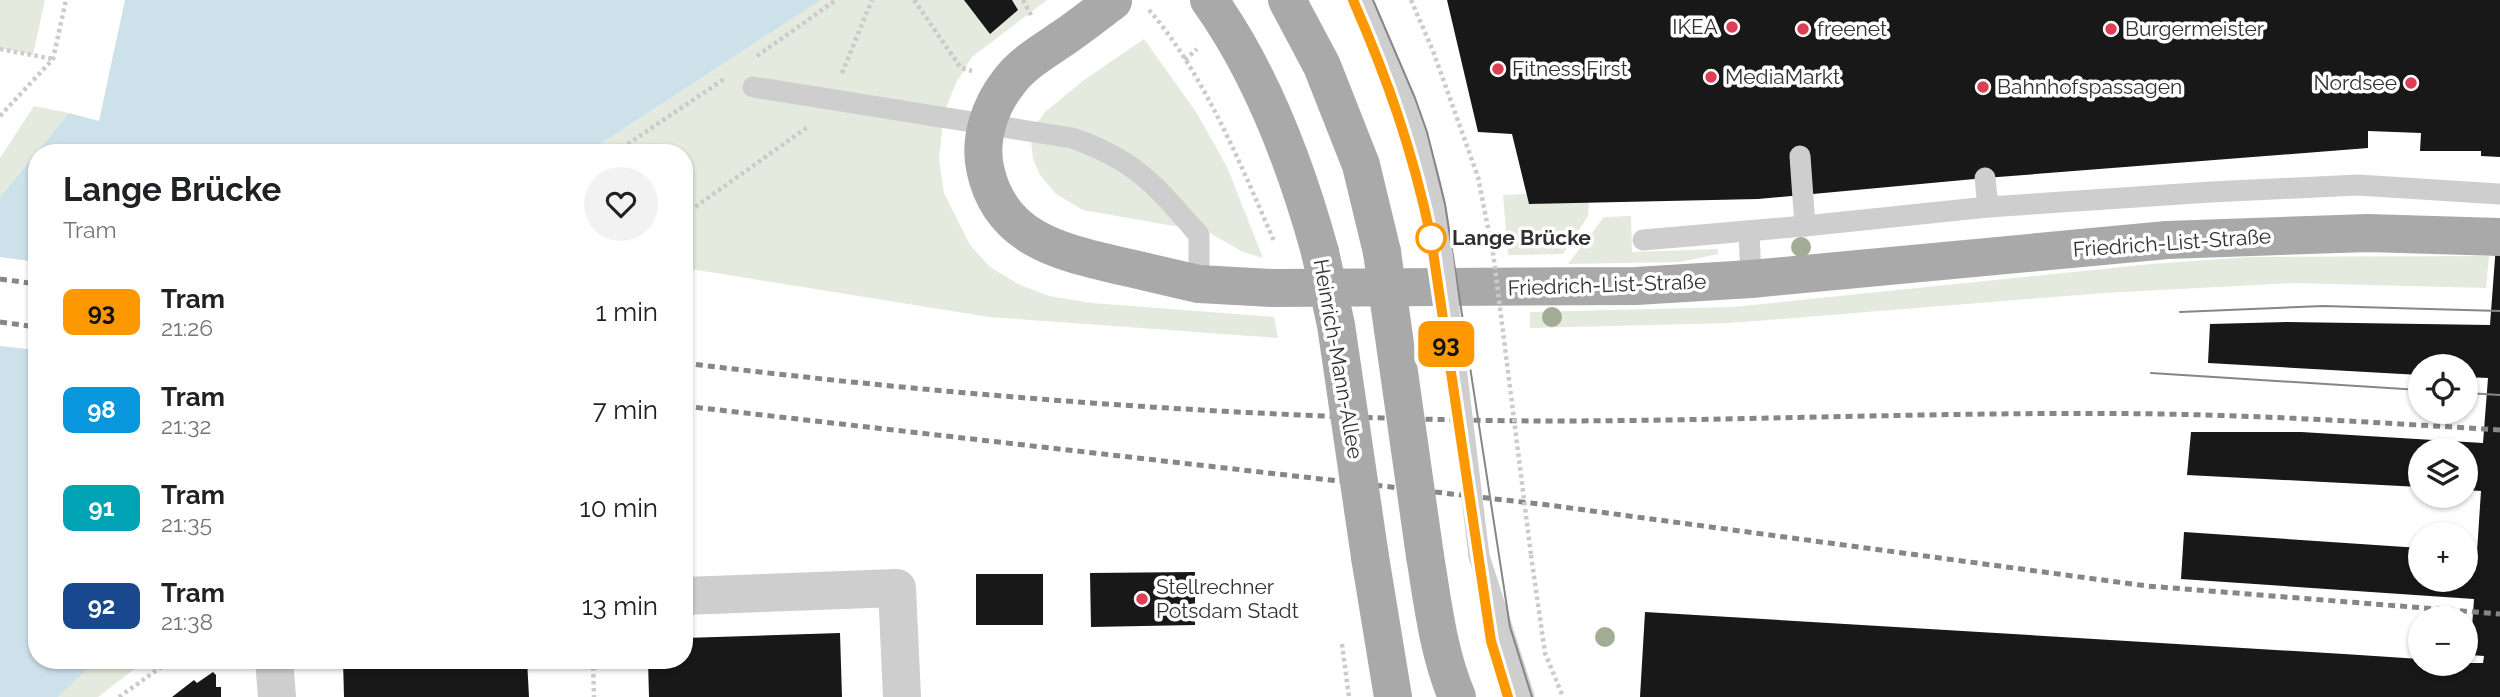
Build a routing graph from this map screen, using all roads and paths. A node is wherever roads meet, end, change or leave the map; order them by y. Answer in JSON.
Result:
{"nodes":[{"id":1,"x":66,"y":0,"type":"edge"},
{"id":2,"x":915,"y":0,"type":"edge"},
{"id":3,"x":1209,"y":0,"type":"edge"},
{"id":4,"x":1287,"y":0,"type":"edge"},
{"id":5,"x":1362,"y":0,"type":"edge"},
{"id":6,"x":1411,"y":0,"type":"edge"},
{"id":7,"x":1125,"y":3,"type":"edge"},
{"id":8,"x":0,"y":49,"type":"edge"},
{"id":9,"x":53,"y":59,"type":"junction"},
{"id":10,"x":961,"y":68,"type":"dead end"},
{"id":11,"x":754,"y":87,"type":"dead end"},
{"id":12,"x":0,"y":116,"type":"edge"},
{"id":13,"x":1800,"y":156,"type":"dead end"},
{"id":14,"x":1985,"y":178,"type":"dead end"},
{"id":15,"x":2499,"y":194,"type":"edge"},
{"id":16,"x":1988,"y":207,"type":"junction"},
{"id":17,"x":1805,"y":226,"type":"junction"},
{"id":18,"x":1749,"y":231,"type":"junction"},
{"id":19,"x":2500,"y":237,"type":"edge"},
{"id":20,"x":1643,"y":240,"type":"dead end"},
{"id":21,"x":1278,"y":252,"type":"dead end"},
{"id":22,"x":1751,"y":279,"type":"junction"},
{"id":23,"x":1199,"y":284,"type":"junction"},
{"id":24,"x":693,"y":596,"type":"edge"},
{"id":25,"x":158,"y":669,"type":"edge"},
{"id":26,"x":275,"y":669,"type":"edge"},
{"id":27,"x":593,"y":669,"type":"edge"},
{"id":28,"x":119,"y":697,"type":"edge"},
{"id":29,"x":277,"y":697,"type":"edge"},
{"id":30,"x":594,"y":697,"type":"edge"},
{"id":31,"x":902,"y":697,"type":"edge"},
{"id":32,"x":1392,"y":697,"type":"edge"},
{"id":33,"x":1457,"y":697,"type":"edge"},
{"id":34,"x":1524,"y":697,"type":"edge"},
{"id":35,"x":1563,"y":697,"type":"edge"}],
"edges":[{"from":1,"to":9,"type":"path"},
{"from":2,"to":10,"type":"path"},
{"from":3,"to":32,"type":"main road","name":"Heinrich-Mann-Allee","bridge":true},
{"from":4,"to":33,"type":"main road","bridge":true},
{"from":5,"to":34,"type":"lane","bridge":true},
{"from":6,"to":35,"type":"path","bridge":true},
{"from":7,"to":21,"type":"path"},
{"from":7,"to":23,"type":"main road","name":"Friedrich-List-Straße","bridge":true},
{"from":8,"to":9,"type":"path"},
{"from":9,"to":12,"type":"path"},
{"from":11,"to":23,"type":"lane"},
{"from":13,"to":17,"type":"lane"},
{"from":14,"to":16,"type":"lane"},
{"from":15,"to":16,"type":"lane"},
{"from":16,"to":17,"type":"lane"},
{"from":17,"to":18,"type":"lane"},
{"from":18,"to":20,"type":"lane"},
{"from":18,"to":22,"type":"lane"},
{"from":19,"to":22,"type":"main road","name":"Friedrich-List-Straße"},
{"from":22,"to":23,"type":"main road","name":"Friedrich-List-Straße"},
{"from":24,"to":31,"type":"street"},
{"from":25,"to":28,"type":"path"},
{"from":26,"to":29,"type":"street"},
{"from":27,"to":30,"type":"path"}]}
